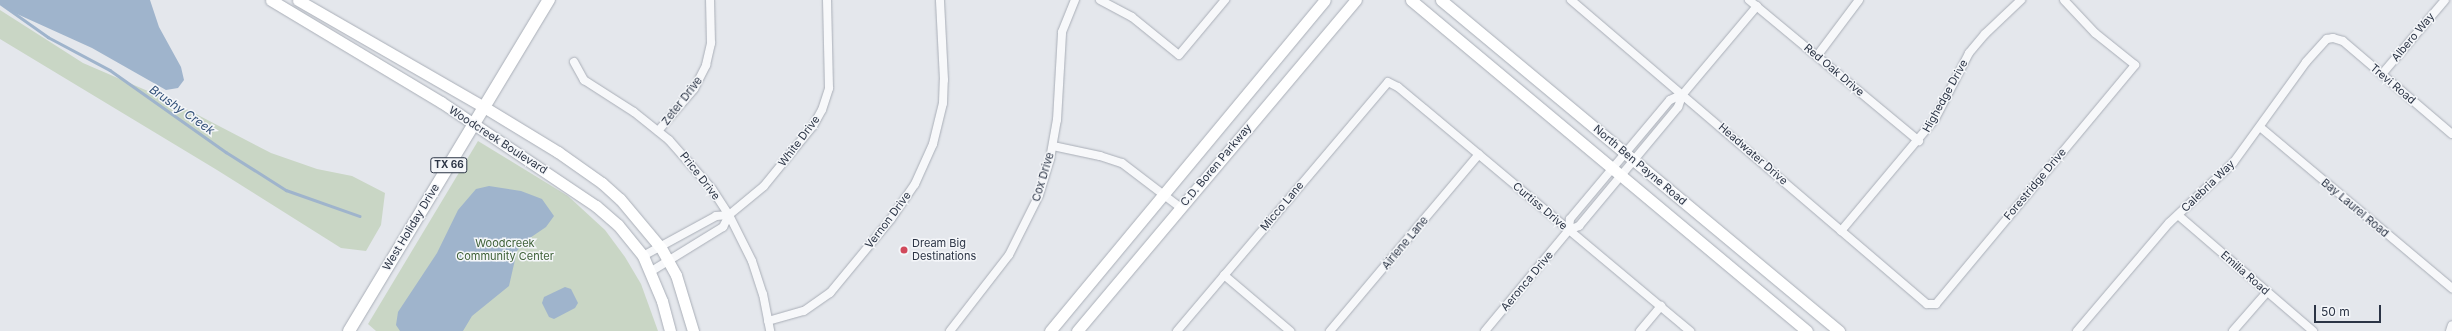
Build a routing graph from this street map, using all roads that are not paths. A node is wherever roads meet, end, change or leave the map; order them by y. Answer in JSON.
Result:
{"nodes":[{"id":1,"x":271,"y":0,"type":"edge"},
{"id":2,"x":298,"y":0,"type":"edge"},
{"id":3,"x":549,"y":0,"type":"edge"},
{"id":4,"x":710,"y":0,"type":"edge"},
{"id":5,"x":827,"y":0,"type":"edge"},
{"id":6,"x":940,"y":0,"type":"edge"},
{"id":7,"x":1075,"y":0,"type":"edge"},
{"id":8,"x":1100,"y":0,"type":"edge"},
{"id":9,"x":1225,"y":0,"type":"edge"},
{"id":10,"x":1325,"y":0,"type":"edge"},
{"id":11,"x":1356,"y":0,"type":"edge"},
{"id":12,"x":1411,"y":0,"type":"edge"},
{"id":13,"x":1441,"y":0,"type":"edge"},
{"id":14,"x":1571,"y":0,"type":"edge"},
{"id":15,"x":1750,"y":0,"type":"edge"},
{"id":16,"x":1859,"y":0,"type":"edge"},
{"id":17,"x":2021,"y":0,"type":"edge"},
{"id":18,"x":2064,"y":0,"type":"edge"},
{"id":19,"x":2445,"y":0,"type":"edge"},
{"id":20,"x":1757,"y":6,"type":"junction"},
{"id":21,"x":2333,"y":38,"type":"joint"},
{"id":22,"x":1817,"y":56,"type":"junction"},
{"id":23,"x":574,"y":62,"type":"dead end"},
{"id":24,"x":2382,"y":74,"type":"junction"},
{"id":25,"x":1388,"y":82,"type":"joint"},
{"id":26,"x":1683,"y":94,"type":"junction"},
{"id":27,"x":484,"y":107,"type":"junction"},
{"id":28,"x":474,"y":123,"type":"junction"},
{"id":29,"x":2260,"y":127,"type":"junction"},
{"id":30,"x":658,"y":131,"type":"junction"},
{"id":31,"x":2452,"y":134,"type":"edge"},
{"id":32,"x":1919,"y":141,"type":"junction"},
{"id":33,"x":1053,"y":146,"type":"junction"},
{"id":34,"x":1479,"y":154,"type":"junction"},
{"id":35,"x":1630,"y":157,"type":"junction"},
{"id":36,"x":1617,"y":172,"type":"junction"},
{"id":37,"x":1163,"y":194,"type":"junction"},
{"id":38,"x":1181,"y":208,"type":"junction"},
{"id":39,"x":729,"y":215,"type":"junction"},
{"id":40,"x":2178,"y":215,"type":"junction"},
{"id":41,"x":1569,"y":230,"type":"junction"},
{"id":42,"x":1841,"y":231,"type":"junction"},
{"id":43,"x":661,"y":248,"type":"junction"},
{"id":44,"x":643,"y":256,"type":"junction"},
{"id":45,"x":668,"y":261,"type":"junction"},
{"id":46,"x":650,"y":272,"type":"junction"},
{"id":47,"x":1224,"y":276,"type":"junction"},
{"id":48,"x":2452,"y":288,"type":"edge"},
{"id":49,"x":2267,"y":292,"type":"junction"},
{"id":50,"x":1936,"y":304,"type":"joint"},
{"id":51,"x":1661,"y":306,"type":"junction"},
{"id":52,"x":768,"y":321,"type":"junction"},
{"id":53,"x":2452,"y":325,"type":"edge"},
{"id":54,"x":1052,"y":330,"type":"edge"},
{"id":55,"x":349,"y":331,"type":"edge"},
{"id":56,"x":670,"y":331,"type":"edge"},
{"id":57,"x":693,"y":331,"type":"edge"},
{"id":58,"x":770,"y":331,"type":"edge"},
{"id":59,"x":950,"y":331,"type":"edge"},
{"id":60,"x":1077,"y":331,"type":"edge"},
{"id":61,"x":1177,"y":331,"type":"edge"},
{"id":62,"x":1290,"y":331,"type":"edge"},
{"id":63,"x":1330,"y":331,"type":"edge"},
{"id":64,"x":1485,"y":331,"type":"edge"},
{"id":65,"x":1640,"y":331,"type":"edge"},
{"id":66,"x":1690,"y":331,"type":"edge"},
{"id":67,"x":1807,"y":331,"type":"edge"},
{"id":68,"x":1839,"y":331,"type":"edge"},
{"id":69,"x":2077,"y":331,"type":"edge"},
{"id":70,"x":2233,"y":331,"type":"edge"},
{"id":71,"x":2313,"y":331,"type":"edge"},
{"id":72,"x":2450,"y":331,"type":"edge"}],
"edges":[{"from":1,"to":28,"type":"street","name":"Woodcreek Boulevard"},
{"from":2,"to":27,"type":"street","name":"Woodcreek Boulevard"},
{"from":3,"to":27,"type":"main road","name":"West Holiday Drive","number":"TX 66"},
{"from":4,"to":30,"type":"street","name":"Zeter Drive"},
{"from":5,"to":39,"type":"street","name":"White Drive"},
{"from":6,"to":52,"type":"street","name":"Vernon Drive"},
{"from":7,"to":33,"type":"street","name":"Cox Drive"},
{"from":8,"to":9,"type":"street"},
{"from":10,"to":37,"type":"street","name":"C.D. Boren Parkway"},
{"from":11,"to":38,"type":"street","name":"C.D. Boren Parkway"},
{"from":12,"to":36,"type":"street","name":"North Ben Payne Road"},
{"from":13,"to":35,"type":"street","name":"North Ben Payne Road"},
{"from":14,"to":26,"type":"street","name":"Headwater Drive"},
{"from":15,"to":20,"type":"street","name":"Red Oak Drive"},
{"from":16,"to":22,"type":"street"},
{"from":17,"to":32,"type":"street","name":"Highedge Drive"},
{"from":18,"to":50,"type":"street","name":"Forestridge Drive"},
{"from":19,"to":24,"type":"street","name":"Albero Way"},
{"from":20,"to":22,"type":"street","name":"Red Oak Drive"},
{"from":20,"to":26,"type":"street","name":"Aeronca Drive"},
{"from":21,"to":24,"type":"street","name":"Trevi Road"},
{"from":21,"to":29,"type":"street","name":"Calebria Way"},
{"from":22,"to":32,"type":"street","name":"Red Oak Drive"},
{"from":23,"to":30,"type":"street","name":"Price Drive"},
{"from":24,"to":31,"type":"street","name":"Trevi Road"},
{"from":25,"to":34,"type":"street","name":"Curtiss Drive"},
{"from":25,"to":47,"type":"street","name":"Micco Lane"},
{"from":26,"to":35,"type":"street","name":"Aeronca Drive"},
{"from":26,"to":42,"type":"street","name":"Headwater Drive"},
{"from":27,"to":28,"type":"main road","name":"West Holiday Drive","number":"TX 66"},
{"from":27,"to":43,"type":"street","name":"Woodcreek Boulevard"},
{"from":28,"to":44,"type":"street","name":"Woodcreek Boulevard"},
{"from":28,"to":55,"type":"main road","name":"West Holiday Drive","number":"TX 66"},
{"from":29,"to":40,"type":"street","name":"Calebria Way"},
{"from":29,"to":48,"type":"street","name":"Bay Laurel Road"},
{"from":30,"to":39,"type":"street","name":"Price Drive"},
{"from":32,"to":42,"type":"street","name":"Highedge Drive"},
{"from":33,"to":37,"type":"street"},
{"from":33,"to":59,"type":"street","name":"Cox Drive"},
{"from":34,"to":41,"type":"street","name":"Curtiss Drive"},
{"from":34,"to":63,"type":"street","name":"Airlene Lane"},
{"from":35,"to":36,"type":"street","name":"Aeronca Drive"},
{"from":35,"to":68,"type":"street","name":"North Ben Payne Road"},
{"from":36,"to":41,"type":"street","name":"Aeronca Drive"},
{"from":36,"to":67,"type":"street","name":"North Ben Payne Road"},
{"from":37,"to":38,"type":"street"},
{"from":37,"to":54,"type":"street","name":"C.D. Boren Parkway"},
{"from":38,"to":60,"type":"street","name":"C.D. Boren Parkway"},
{"from":39,"to":43,"type":"street","name":"White Drive"},
{"from":39,"to":45,"type":"street","name":"White Drive"},
{"from":39,"to":52,"type":"street","name":"Price Drive"},
{"from":40,"to":49,"type":"street","name":"Emilia Road"},
{"from":40,"to":69,"type":"street","name":"Calebria Way"},
{"from":41,"to":51,"type":"street","name":"Curtiss Drive"},
{"from":41,"to":64,"type":"street","name":"Aeronca Drive"},
{"from":42,"to":50,"type":"street","name":"Headwater Drive"},
{"from":43,"to":44,"type":"street","name":"White Drive"},
{"from":43,"to":45,"type":"street","name":"Woodcreek Boulevard"},
{"from":44,"to":46,"type":"street","name":"Woodcreek Boulevard"},
{"from":45,"to":46,"type":"street","name":"White Drive"},
{"from":45,"to":57,"type":"street","name":"Woodcreek Boulevard"},
{"from":46,"to":56,"type":"street","name":"Woodcreek Boulevard"},
{"from":47,"to":61,"type":"street","name":"Micco Lane"},
{"from":47,"to":62,"type":"street"},
{"from":49,"to":70,"type":"street"},
{"from":49,"to":71,"type":"street","name":"Emilia Road"},
{"from":51,"to":65,"type":"street"},
{"from":51,"to":66,"type":"street","name":"Curtiss Drive"},
{"from":52,"to":58,"type":"street","name":"Price Drive"},
{"from":53,"to":72,"type":"street"}]}
